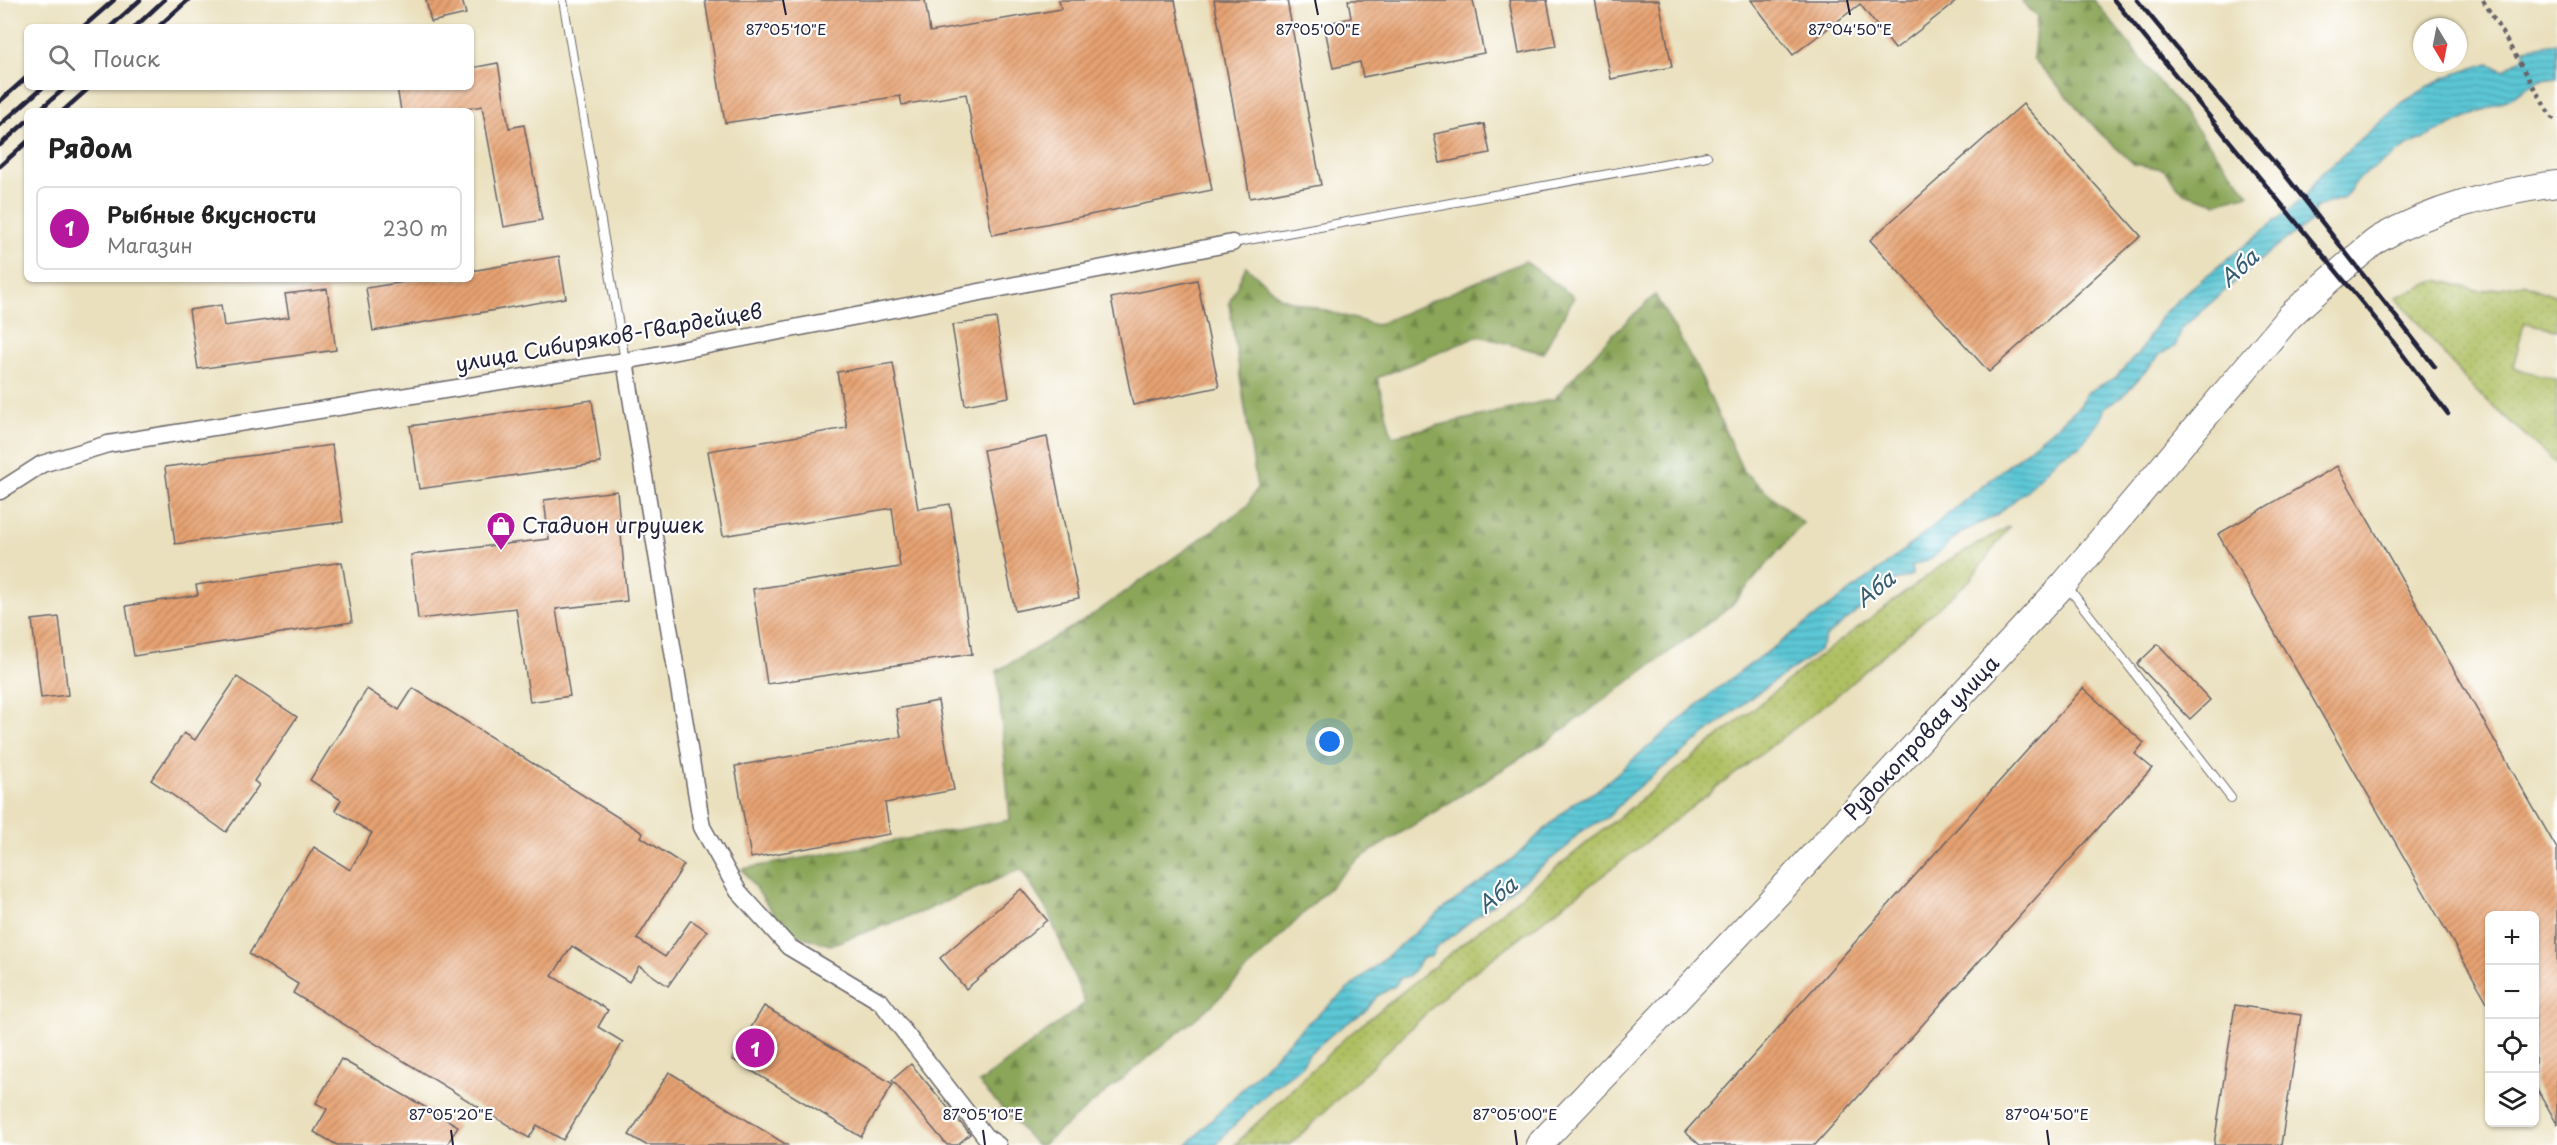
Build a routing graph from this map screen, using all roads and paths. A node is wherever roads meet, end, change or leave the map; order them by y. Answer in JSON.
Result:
{"nodes":[{"id":1,"x":563,"y":0,"type":"edge"},
{"id":2,"x":2483,"y":0,"type":"edge"},
{"id":3,"x":2555,"y":119,"type":"edge"},
{"id":4,"x":1707,"y":156,"type":"dead end"},
{"id":5,"x":2557,"y":184,"type":"edge"},
{"id":6,"x":1232,"y":243,"type":"joint"},
{"id":7,"x":625,"y":361,"type":"junction"},
{"id":8,"x":0,"y":491,"type":"edge"},
{"id":9,"x":2064,"y":584,"type":"junction"},
{"id":10,"x":2230,"y":798,"type":"dead end"},
{"id":11,"x":998,"y":1145,"type":"edge"},
{"id":12,"x":1539,"y":1145,"type":"edge"}],
"edges":[{"from":1,"to":7,"type":"lane"},
{"from":2,"to":3,"type":"path"},
{"from":4,"to":6,"type":"lane"},
{"from":5,"to":9,"type":"main road","name":"Рудокопровая улица"},
{"from":6,"to":7,"type":"street","name":"улица Сибиряков-Гвардейцев"},
{"from":7,"to":8,"type":"street","name":"улица Сибиряков-Гвардейцев"},
{"from":7,"to":11,"type":"street"},
{"from":9,"to":10,"type":"lane"},
{"from":9,"to":12,"type":"main road","name":"Рудокопровая улица"}]}
